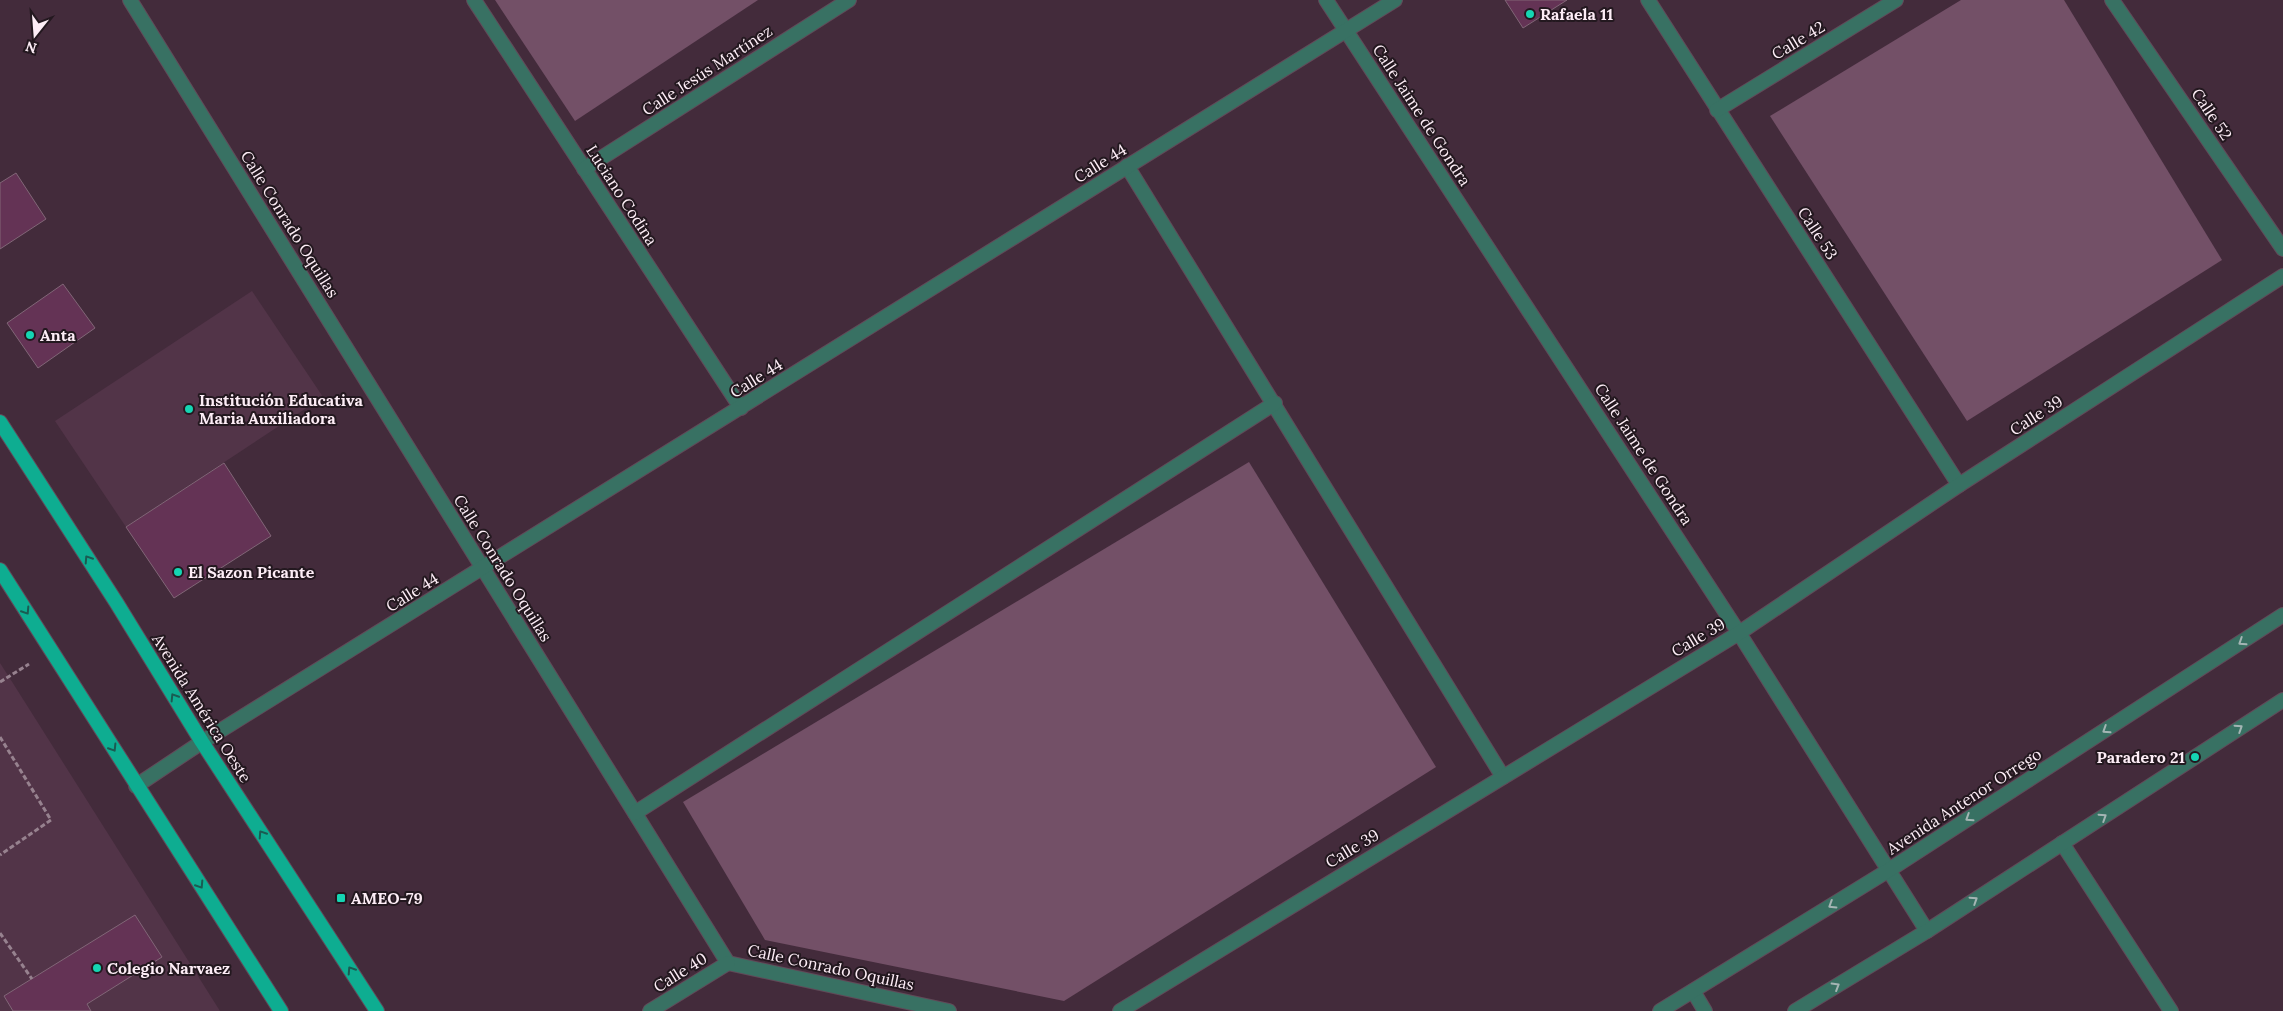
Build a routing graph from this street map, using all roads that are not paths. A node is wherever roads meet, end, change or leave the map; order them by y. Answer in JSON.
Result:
{"nodes":[{"id":1,"x":130,"y":0,"type":"edge"},
{"id":2,"x":474,"y":0,"type":"edge"},
{"id":3,"x":849,"y":0,"type":"edge"},
{"id":4,"x":1326,"y":0,"type":"edge"},
{"id":5,"x":1395,"y":0,"type":"edge"},
{"id":6,"x":1648,"y":0,"type":"edge"},
{"id":7,"x":1896,"y":0,"type":"edge"},
{"id":8,"x":2112,"y":0,"type":"edge"},
{"id":9,"x":1346,"y":31,"type":"junction"},
{"id":10,"x":1717,"y":110,"type":"junction"},
{"id":11,"x":1127,"y":166,"type":"junction"},
{"id":12,"x":584,"y":169,"type":"junction"},
{"id":13,"x":2283,"y":249,"type":"edge"},
{"id":14,"x":2283,"y":276,"type":"edge"},
{"id":15,"x":1274,"y":403,"type":"junction"},
{"id":16,"x":742,"y":408,"type":"junction"},
{"id":17,"x":0,"y":422,"type":"edge"},
{"id":18,"x":1960,"y":485,"type":"junction"},
{"id":19,"x":483,"y":569,"type":"junction"},
{"id":20,"x":0,"y":570,"type":"edge"},
{"id":21,"x":2283,"y":615,"type":"edge"},
{"id":22,"x":1739,"y":633,"type":"junction"},
{"id":23,"x":2283,"y":700,"type":"edge"},
{"id":24,"x":202,"y":742,"type":"junction"},
{"id":25,"x":1503,"y":776,"type":"junction"},
{"id":26,"x":136,"y":786,"type":"junction"},
{"id":27,"x":635,"y":813,"type":"junction"},
{"id":28,"x":2062,"y":843,"type":"junction"},
{"id":29,"x":1890,"y":870,"type":"junction"},
{"id":30,"x":1927,"y":931,"type":"junction"},
{"id":31,"x":728,"y":963,"type":"junction"},
{"id":32,"x":1693,"y":990,"type":"junction"},
{"id":33,"x":653,"y":1010,"type":"edge"},
{"id":34,"x":281,"y":1011,"type":"edge"},
{"id":35,"x":377,"y":1011,"type":"edge"},
{"id":36,"x":949,"y":1011,"type":"edge"},
{"id":37,"x":1120,"y":1011,"type":"edge"},
{"id":38,"x":1660,"y":1011,"type":"edge"},
{"id":39,"x":1706,"y":1011,"type":"edge"},
{"id":40,"x":1795,"y":1011,"type":"edge"},
{"id":41,"x":2171,"y":1011,"type":"edge"}],
"edges":[{"from":1,"to":19,"type":"street","name":"Calle Conrado Oquillas"},
{"from":2,"to":12,"type":"street","name":"Luciano Codina"},
{"from":3,"to":12,"type":"street","name":"Calle Jesús Martínez"},
{"from":4,"to":9,"type":"street","name":"Calle Jaime de Gondra"},
{"from":5,"to":9,"type":"street","name":"Calle 44"},
{"from":6,"to":10,"type":"street","name":"Calle 53"},
{"from":7,"to":10,"type":"street","name":"Calle 42"},
{"from":8,"to":13,"type":"street","name":"Calle 52"},
{"from":9,"to":11,"type":"street","name":"Calle 44"},
{"from":9,"to":22,"type":"street","name":"Calle Jaime de Gondra"},
{"from":10,"to":18,"type":"street","name":"Calle 53"},
{"from":11,"to":15,"type":"street"},
{"from":11,"to":16,"type":"street","name":"Calle 44"},
{"from":12,"to":16,"type":"street","name":"Luciano Codina"},
{"from":14,"to":18,"type":"street","name":"Calle 39"},
{"from":15,"to":25,"type":"street"},
{"from":15,"to":27,"type":"street"},
{"from":16,"to":19,"type":"street","name":"Calle 44"},
{"from":24,"to":17,"type":"main road","name":"Avenida América Oeste","one_way":true},
{"from":18,"to":22,"type":"street","name":"Calle 39"},
{"from":19,"to":24,"type":"street","name":"Calle 44"},
{"from":19,"to":27,"type":"street","name":"Calle Conrado Oquillas"},
{"from":20,"to":26,"type":"main road","one_way":true},
{"from":21,"to":29,"type":"street","name":"Avenida Antenor Orrego","one_way":true},
{"from":22,"to":25,"type":"street","name":"Calle 39"},
{"from":22,"to":29,"type":"street","name":"Calle Jaime de Gondra"},
{"from":28,"to":23,"type":"street","one_way":true},
{"from":24,"to":26,"type":"street","name":"Calle 44"},
{"from":35,"to":24,"type":"main road","name":"Avenida América Oeste","one_way":true},
{"from":25,"to":37,"type":"street","name":"Calle 39"},
{"from":26,"to":34,"type":"main road","one_way":true},
{"from":27,"to":31,"type":"street","name":"Calle Conrado Oquillas"},
{"from":30,"to":28,"type":"street","one_way":true},
{"from":28,"to":41,"type":"street"},
{"from":29,"to":30,"type":"street","name":"Calle Jaime de Gondra"},
{"from":29,"to":32,"type":"street","name":"Avenida Antenor Orrego","one_way":true},
{"from":40,"to":30,"type":"street","one_way":true},
{"from":31,"to":33,"type":"street","name":"Calle 40"},
{"from":31,"to":36,"type":"street","name":"Calle Conrado Oquillas"},
{"from":32,"to":38,"type":"street","name":"Avenida Antenor Orrego"},
{"from":32,"to":39,"type":"street"}]}
